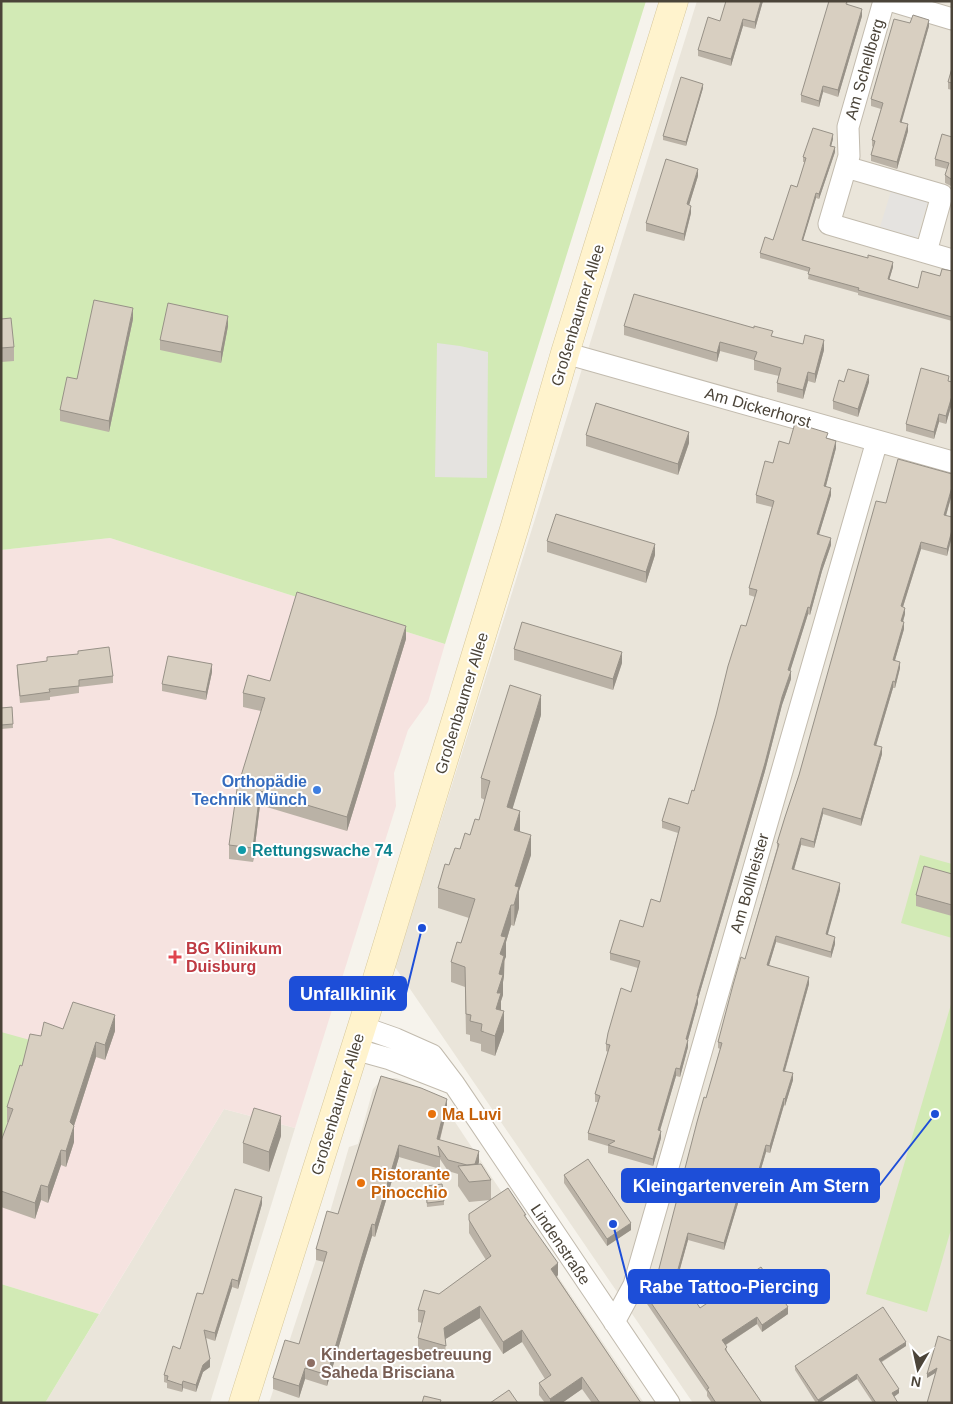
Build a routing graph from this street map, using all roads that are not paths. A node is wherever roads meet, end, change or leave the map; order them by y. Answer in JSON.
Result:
{"nodes":[{"id":1,"x":674,"y":1,"type":"edge"},
{"id":2,"x":884,"y":1,"type":"edge"},
{"id":3,"x":892,"y":1,"type":"edge"},
{"id":4,"x":952,"y":19,"type":"edge"},
{"id":5,"x":846,"y":167,"type":"junction"},
{"id":6,"x":926,"y":252,"type":"junction"},
{"id":7,"x":952,"y":260,"type":"edge"},
{"id":8,"x":565,"y":353,"type":"junction"},
{"id":9,"x":876,"y":441,"type":"junction"},
{"id":10,"x":952,"y":462,"type":"edge"},
{"id":11,"x":358,"y":1038,"type":"junction"},
{"id":12,"x":614,"y":1322,"type":"junction"},
{"id":13,"x":242,"y":1403,"type":"edge"},
{"id":14,"x":669,"y":1403,"type":"edge"}],
"edges":[{"from":1,"to":8,"type":"main road","name":"Großenbaumer Allee"},
{"from":2,"to":5,"type":"street","name":"Am Schellberg"},
{"from":3,"to":4,"type":"street","name":"Am Schellberg"},
{"from":5,"to":6,"type":"street"},
{"from":5,"to":6,"type":"street","name":"Am Schellberg"},
{"from":6,"to":7,"type":"street","name":"Am Schellberg"},
{"from":8,"to":9,"type":"street","name":"Am Dickerhorst"},
{"from":8,"to":11,"type":"main road","name":"Großenbaumer Allee"},
{"from":9,"to":10,"type":"street","name":"Am Dickerhorst"},
{"from":9,"to":12,"type":"street","name":"Am Bollheister"},
{"from":11,"to":12,"type":"street","name":"Lindenstraße"},
{"from":11,"to":13,"type":"main road","name":"Großenbaumer Allee"},
{"from":12,"to":14,"type":"street","name":"Lindenstraße"}]}
